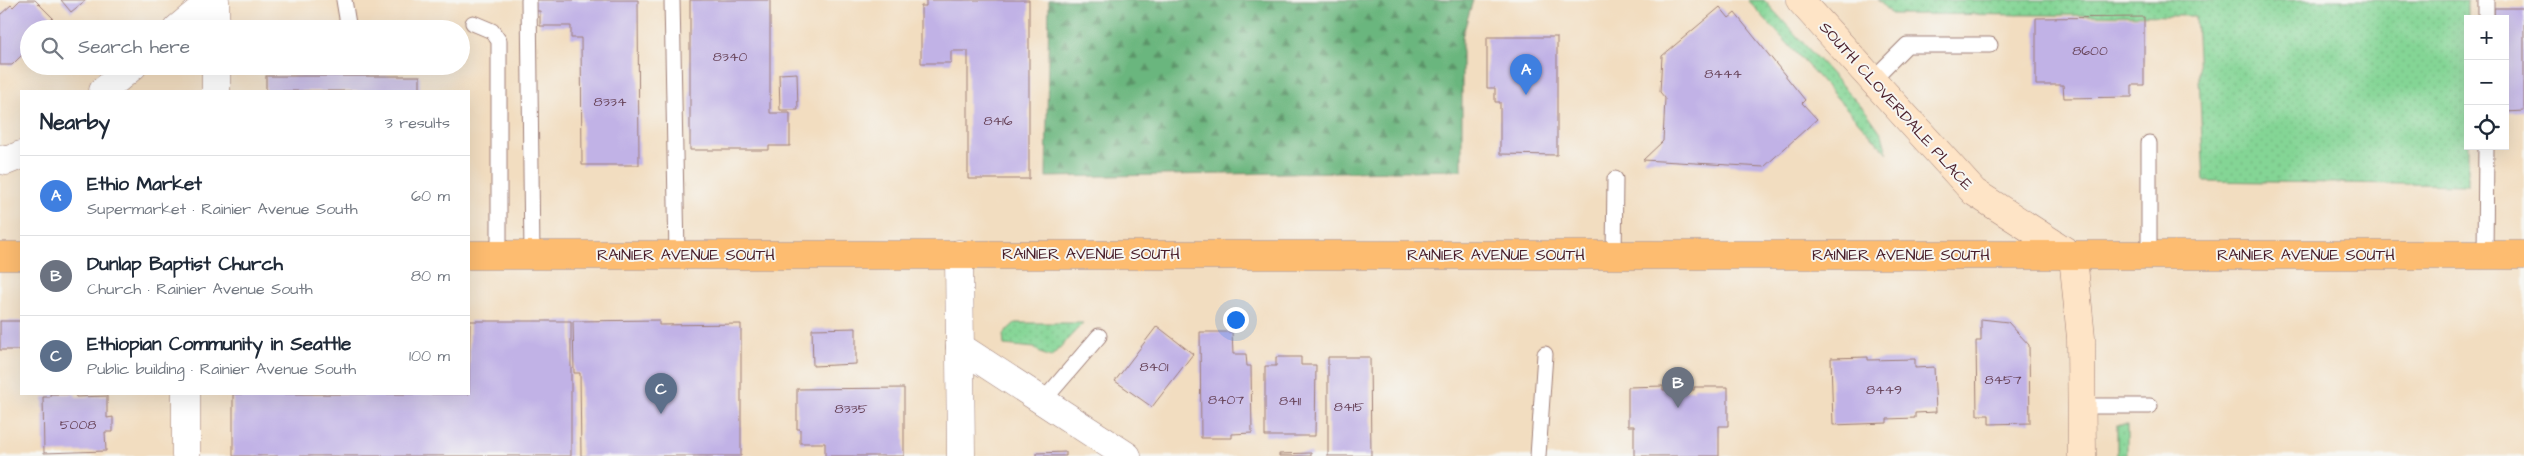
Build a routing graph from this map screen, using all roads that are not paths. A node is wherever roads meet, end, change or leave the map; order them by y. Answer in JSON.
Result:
{"nodes":[{"id":1,"x":213,"y":0,"type":"edge"},
{"id":2,"x":344,"y":0,"type":"edge"},
{"id":3,"x":529,"y":0,"type":"edge"},
{"id":4,"x":672,"y":0,"type":"edge"},
{"id":5,"x":1800,"y":0,"type":"edge"},
{"id":6,"x":2486,"y":0,"type":"edge"},
{"id":7,"x":2486,"y":15,"type":"edge"},
{"id":8,"x":189,"y":20,"type":"edge"},
{"id":9,"x":214,"y":20,"type":"edge"},
{"id":10,"x":347,"y":20,"type":"edge"},
{"id":11,"x":473,"y":23,"type":"dead end"},
{"id":12,"x":1990,"y":44,"type":"dead end"},
{"id":13,"x":122,"y":75,"type":"edge"},
{"id":14,"x":216,"y":75,"type":"edge"},
{"id":15,"x":1872,"y":80,"type":"junction"},
{"id":16,"x":104,"y":90,"type":"edge"},
{"id":17,"x":216,"y":90,"type":"edge"},
{"id":18,"x":2150,"y":143,"type":"dead end"},
{"id":19,"x":2486,"y":150,"type":"edge"},
{"id":20,"x":1615,"y":179,"type":"dead end"},
{"id":21,"x":959,"y":254,"type":"junction"},
{"id":22,"x":470,"y":255,"type":"edge"},
{"id":23,"x":499,"y":255,"type":"junction"},
{"id":24,"x":532,"y":255,"type":"junction"},
{"id":25,"x":677,"y":255,"type":"junction"},
{"id":26,"x":1614,"y":255,"type":"junction"},
{"id":27,"x":2149,"y":255,"type":"junction"},
{"id":28,"x":2486,"y":255,"type":"junction"},
{"id":29,"x":2524,"y":255,"type":"edge"},
{"id":30,"x":0,"y":256,"type":"edge"},
{"id":31,"x":20,"y":256,"type":"edge"},
{"id":32,"x":2073,"y":256,"type":"junction"},
{"id":33,"x":1099,"y":336,"type":"dead end"},
{"id":34,"x":960,"y":347,"type":"junction"},
{"id":35,"x":1545,"y":354,"type":"dead end"},
{"id":36,"x":186,"y":395,"type":"edge"},
{"id":37,"x":1044,"y":400,"type":"junction"},
{"id":38,"x":2081,"y":406,"type":"junction"},
{"id":39,"x":2150,"y":406,"type":"dead end"},
{"id":40,"x":186,"y":456,"type":"edge"},
{"id":41,"x":961,"y":456,"type":"edge"},
{"id":42,"x":1128,"y":456,"type":"edge"},
{"id":43,"x":1538,"y":456,"type":"edge"},
{"id":44,"x":2082,"y":456,"type":"edge"}],
"edges":[{"from":1,"to":8,"type":"street"},
{"from":1,"to":9,"type":"street"},
{"from":2,"to":10,"type":"lane"},
{"from":3,"to":24,"type":"lane"},
{"from":4,"to":25,"type":"lane"},
{"from":5,"to":15,"type":"street","name":"SOUTH CLOVERDALE PLACE"},
{"from":6,"to":7,"type":"lane"},
{"from":11,"to":23,"type":"lane"},
{"from":12,"to":15,"type":"lane"},
{"from":13,"to":16,"type":"street"},
{"from":14,"to":17,"type":"street"},
{"from":15,"to":32,"type":"street","name":"SOUTH CLOVERDALE PLACE"},
{"from":18,"to":27,"type":"lane"},
{"from":19,"to":28,"type":"lane"},
{"from":20,"to":26,"type":"lane"},
{"from":21,"to":25,"type":"main road","name":"RAINIER AVENUE SOUTH"},
{"from":21,"to":26,"type":"main road","name":"RAINIER AVENUE SOUTH"},
{"from":21,"to":34,"type":"street"},
{"from":22,"to":23,"type":"main road","name":"RAINIER AVENUE SOUTH"},
{"from":23,"to":24,"type":"main road","name":"RAINIER AVENUE SOUTH"},
{"from":24,"to":25,"type":"main road","name":"RAINIER AVENUE SOUTH"},
{"from":26,"to":32,"type":"main road","name":"RAINIER AVENUE SOUTH"},
{"from":27,"to":28,"type":"main road","name":"RAINIER AVENUE SOUTH"},
{"from":27,"to":32,"type":"main road","name":"RAINIER AVENUE SOUTH"},
{"from":28,"to":29,"type":"main road","name":"RAINIER AVENUE SOUTH"},
{"from":30,"to":31,"type":"main road"},
{"from":32,"to":38,"type":"street"},
{"from":33,"to":37,"type":"lane"},
{"from":34,"to":37,"type":"street"},
{"from":34,"to":41,"type":"street"},
{"from":35,"to":43,"type":"lane"},
{"from":36,"to":40,"type":"street"},
{"from":37,"to":42,"type":"street"},
{"from":38,"to":39,"type":"lane"},
{"from":38,"to":44,"type":"street"}]}
